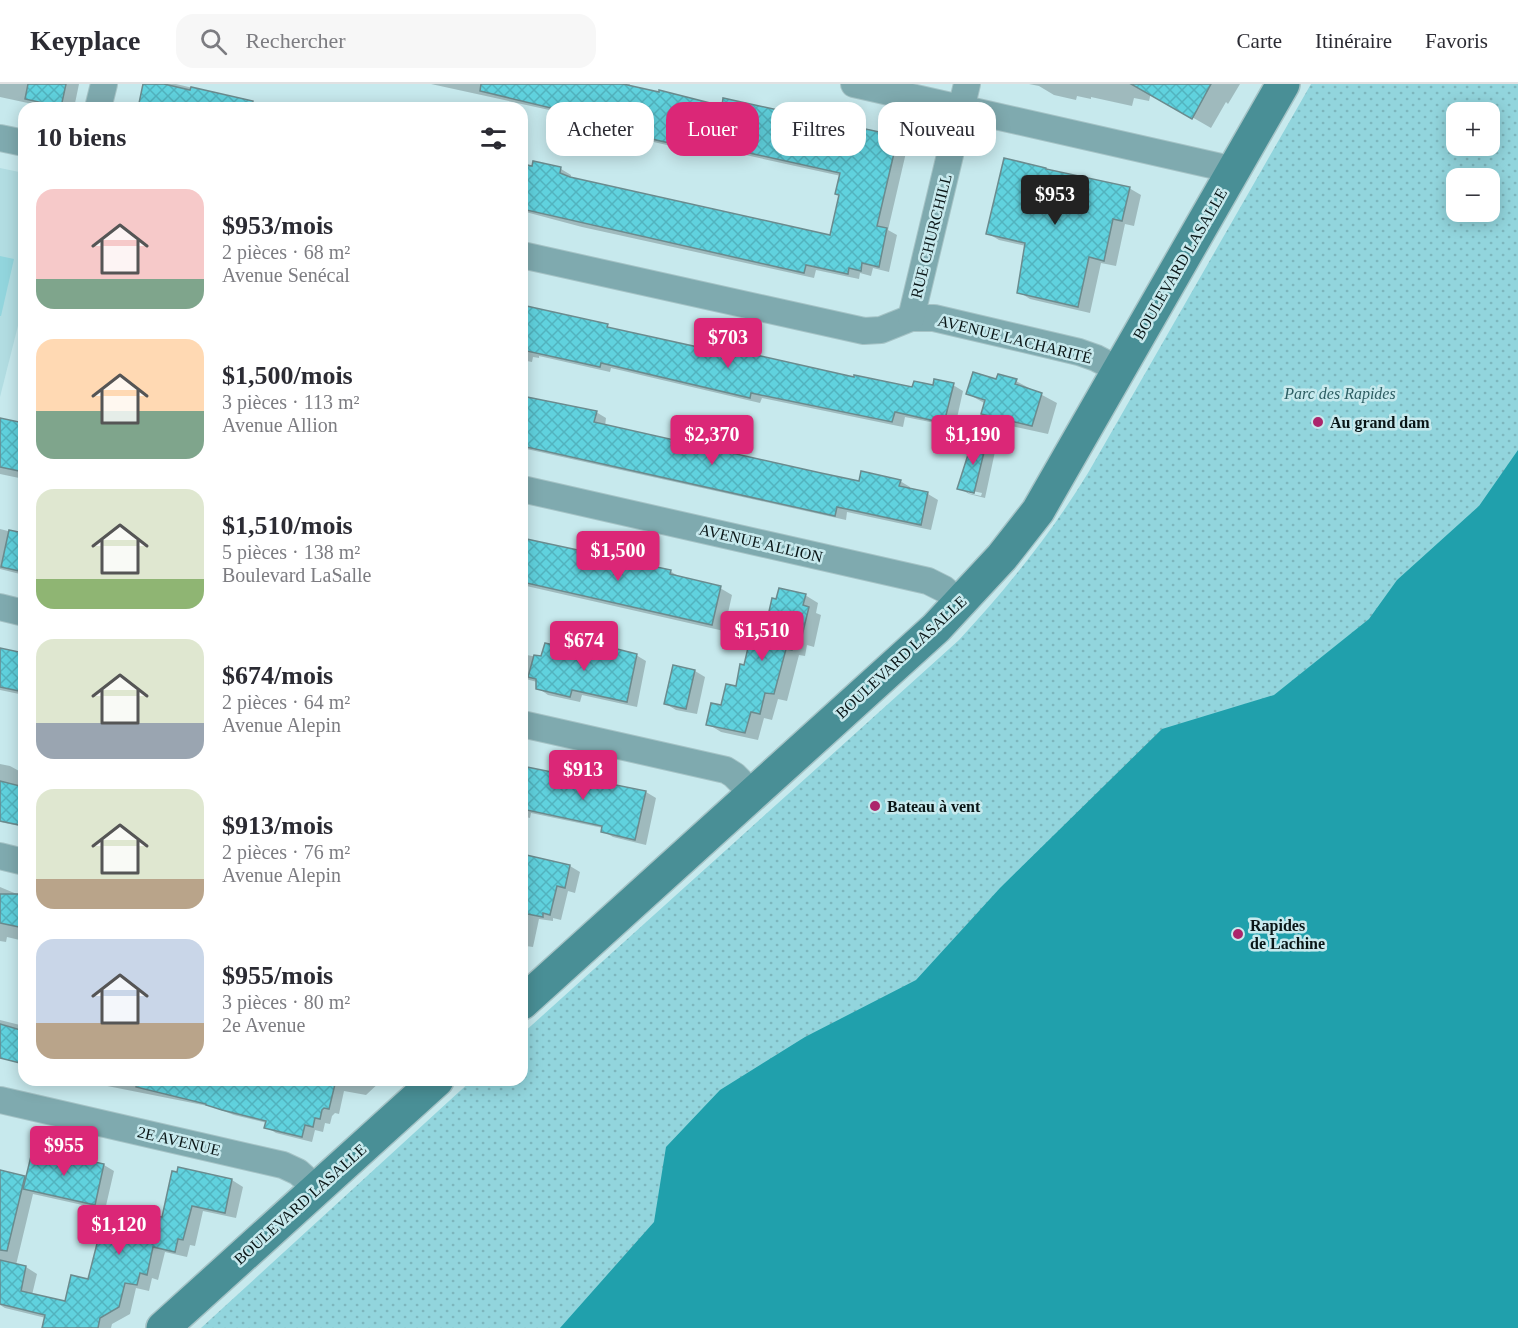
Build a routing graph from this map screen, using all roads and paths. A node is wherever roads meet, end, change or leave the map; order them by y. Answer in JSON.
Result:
{"nodes":[{"id":1,"x":104,"y":84,"type":"edge"},
{"id":2,"x":854,"y":84,"type":"edge"},
{"id":3,"x":1283,"y":84,"type":"edge"},
{"id":4,"x":964,"y":96,"type":"edge"},
{"id":5,"x":100,"y":102,"type":"edge"},
{"id":6,"x":0,"y":138,"type":"edge"},
{"id":7,"x":18,"y":142,"type":"edge"},
{"id":8,"x":1234,"y":170,"type":"junction"},
{"id":9,"x":528,"y":256,"type":"edge"},
{"id":10,"x":910,"y":318,"type":"junction"},
{"id":11,"x":1119,"y":370,"type":"junction"},
{"id":12,"x":528,"y":490,"type":"edge"},
{"id":13,"x":960,"y":602,"type":"junction"},
{"id":14,"x":0,"y":607,"type":"edge"},
{"id":15,"x":18,"y":612,"type":"edge"},
{"id":16,"x":528,"y":725,"type":"edge"},
{"id":17,"x":753,"y":794,"type":"junction"},
{"id":18,"x":0,"y":856,"type":"edge"},
{"id":19,"x":18,"y":860,"type":"edge"},
{"id":20,"x":528,"y":992,"type":"edge"},
{"id":21,"x":430,"y":1086,"type":"edge"},
{"id":22,"x":0,"y":1100,"type":"edge"},
{"id":23,"x":316,"y":1188,"type":"junction"},
{"id":24,"x":163,"y":1328,"type":"edge"}],
"edges":[{"from":1,"to":5,"type":"street"},
{"from":2,"to":4,"type":"street"},
{"from":3,"to":8,"type":"main road","name":"BOULEVARD LASALLE"},
{"from":4,"to":8,"type":"street"},
{"from":4,"to":10,"type":"street","name":"RUE CHURCHILL"},
{"from":6,"to":7,"type":"street"},
{"from":8,"to":11,"type":"main road","name":"BOULEVARD LASALLE"},
{"from":9,"to":10,"type":"street","name":"AVENUE LACHARITÉ"},
{"from":10,"to":11,"type":"street","name":"AVENUE LACHARITÉ"},
{"from":11,"to":13,"type":"main road","name":"BOULEVARD LASALLE"},
{"from":12,"to":13,"type":"street","name":"AVENUE ALLION"},
{"from":13,"to":17,"type":"main road","name":"BOULEVARD LASALLE"},
{"from":14,"to":15,"type":"street"},
{"from":16,"to":17,"type":"street"},
{"from":17,"to":20,"type":"main road","name":"BOULEVARD LASALLE"},
{"from":18,"to":19,"type":"street"},
{"from":21,"to":23,"type":"main road","name":"BOULEVARD LASALLE"},
{"from":22,"to":23,"type":"street","name":"2E AVENUE"},
{"from":23,"to":24,"type":"main road","name":"BOULEVARD LASALLE"}]}
